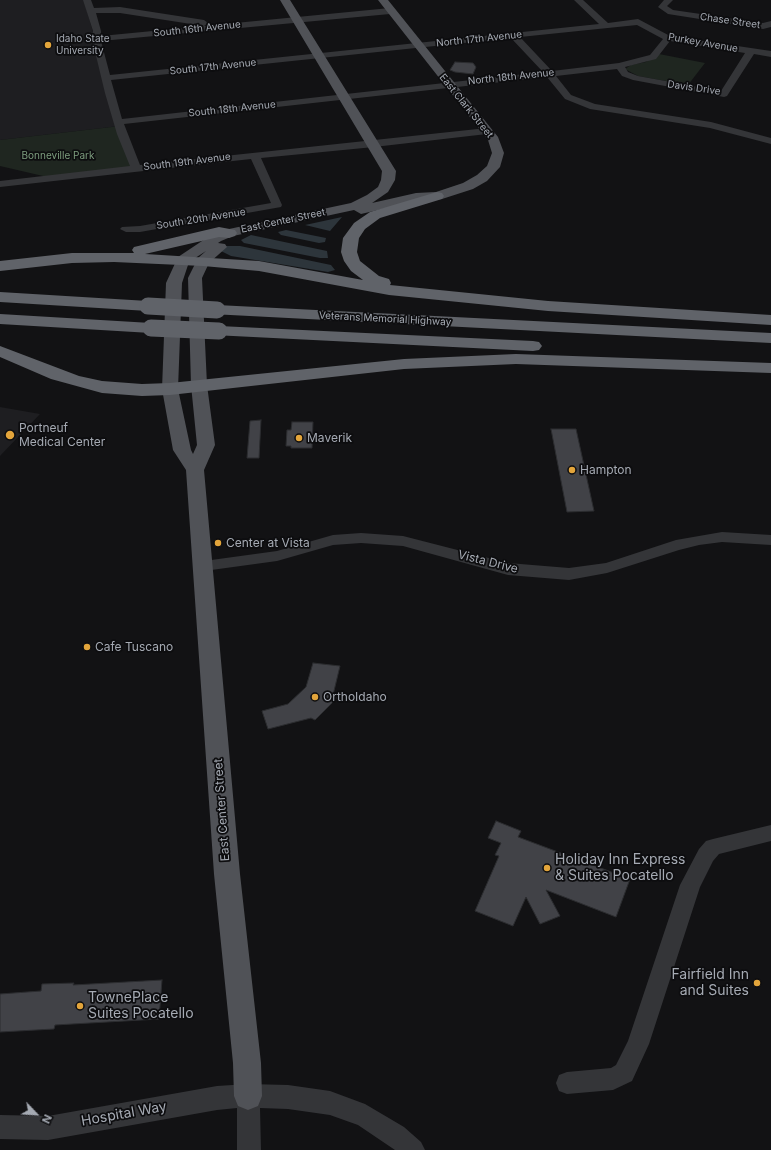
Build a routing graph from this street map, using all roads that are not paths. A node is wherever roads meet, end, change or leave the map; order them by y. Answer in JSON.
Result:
{"nodes":[{"id":1,"x":88,"y":0,"type":"edge"},
{"id":2,"x":285,"y":0,"type":"edge"},
{"id":3,"x":383,"y":0,"type":"edge"},
{"id":4,"x":578,"y":0,"type":"edge"},
{"id":5,"x":669,"y":0,"type":"edge"},
{"id":6,"x":91,"y":11,"type":"junction"},
{"id":7,"x":390,"y":11,"type":"junction"},
{"id":8,"x":297,"y":19,"type":"junction"},
{"id":9,"x":638,"y":22,"type":"joint"},
{"id":10,"x":771,"y":24,"type":"edge"},
{"id":11,"x":606,"y":26,"type":"junction"},
{"id":12,"x":227,"y":27,"type":"junction"},
{"id":13,"x":513,"y":35,"type":"junction"},
{"id":14,"x":668,"y":38,"type":"junction"},
{"id":15,"x":96,"y":39,"type":"junction"},
{"id":16,"x":417,"y":45,"type":"junction"},
{"id":17,"x":751,"y":51,"type":"junction"},
{"id":18,"x":771,"y":54,"type":"edge"},
{"id":19,"x":319,"y":55,"type":"junction"},
{"id":20,"x":619,"y":66,"type":"junction"},
{"id":21,"x":548,"y":73,"type":"junction"},
{"id":22,"x":106,"y":78,"type":"junction"},
{"id":23,"x":449,"y":85,"type":"junction"},
{"id":24,"x":345,"y":97,"type":"junction"},
{"id":25,"x":119,"y":122,"type":"junction"},
{"id":26,"x":487,"y":131,"type":"junction"},
{"id":27,"x":771,"y":141,"type":"edge"},
{"id":28,"x":374,"y":144,"type":"junction"},
{"id":29,"x":255,"y":155,"type":"junction"},
{"id":30,"x":136,"y":168,"type":"junction"},
{"id":31,"x":388,"y":180,"type":"junction"},
{"id":32,"x":0,"y":184,"type":"edge"},
{"id":33,"x":437,"y":196,"type":"junction"},
{"id":34,"x":416,"y":197,"type":"junction"},
{"id":35,"x":126,"y":229,"type":"dead end"},
{"id":36,"x":228,"y":233,"type":"junction"},
{"id":37,"x":72,"y":258,"type":"junction"},
{"id":38,"x":183,"y":260,"type":"junction"},
{"id":39,"x":203,"y":261,"type":"junction"},
{"id":40,"x":0,"y":266,"type":"edge"},
{"id":41,"x":421,"y":293,"type":"junction"},
{"id":42,"x":0,"y":297,"type":"edge"},
{"id":43,"x":0,"y":320,"type":"edge"},
{"id":44,"x":771,"y":320,"type":"edge"},
{"id":45,"x":771,"y":338,"type":"edge"},
{"id":46,"x":0,"y":351,"type":"edge"},
{"id":47,"x":771,"y":359,"type":"edge"},
{"id":48,"x":771,"y":368,"type":"edge"},
{"id":49,"x":199,"y":385,"type":"junction"},
{"id":50,"x":170,"y":389,"type":"junction"},
{"id":51,"x":195,"y":470,"type":"junction"},
{"id":52,"x":771,"y":540,"type":"edge"},
{"id":53,"x":204,"y":566,"type":"junction"},
{"id":54,"x":771,"y":833,"type":"edge"},
{"id":55,"x":567,"y":1083,"type":"dead end"},
{"id":56,"x":248,"y":1096,"type":"junction"},
{"id":57,"x":0,"y":1128,"type":"edge"},
{"id":58,"x":249,"y":1150,"type":"edge"},
{"id":59,"x":413,"y":1150,"type":"edge"}],
"edges":[{"from":1,"to":6,"type":"street"},
{"from":2,"to":8,"type":"main road"},
{"from":3,"to":7,"type":"main road","name":"East Clark Street"},
{"from":4,"to":11,"type":"street"},
{"from":5,"to":10,"type":"street","name":"Chase Street"},
{"from":6,"to":12,"type":"street"},
{"from":6,"to":15,"type":"street"},
{"from":7,"to":8,"type":"street","name":"South 16th Avenue"},
{"from":7,"to":16,"type":"main road","name":"East Clark Street"},
{"from":8,"to":12,"type":"street","name":"South 16th Avenue"},
{"from":8,"to":19,"type":"main road"},
{"from":9,"to":11,"type":"street","name":"North 17th Avenue"},
{"from":9,"to":14,"type":"street","name":"Purkey Avenue"},
{"from":11,"to":13,"type":"street","name":"North 17th Avenue"},
{"from":12,"to":15,"type":"street","name":"South 16th Avenue"},
{"from":13,"to":16,"type":"street","name":"North 17th Avenue"},
{"from":13,"to":21,"type":"street"},
{"from":14,"to":17,"type":"street","name":"Purkey Avenue"},
{"from":14,"to":20,"type":"street","name":"North 18th Avenue"},
{"from":15,"to":22,"type":"street"},
{"from":16,"to":19,"type":"street","name":"North 17th Avenue"},
{"from":16,"to":23,"type":"main road","name":"East Clark Street"},
{"from":17,"to":18,"type":"street","name":"Purkey Avenue"},
{"from":17,"to":20,"type":"street","name":"Davis Drive"},
{"from":19,"to":22,"type":"street","name":"South 17th Avenue"},
{"from":19,"to":24,"type":"main road"},
{"from":20,"to":21,"type":"street","name":"North 18th Avenue"},
{"from":21,"to":23,"type":"street","name":"North 18th Avenue"},
{"from":21,"to":27,"type":"street"},
{"from":22,"to":25,"type":"street"},
{"from":23,"to":24,"type":"street","name":"North 18th Avenue"},
{"from":23,"to":26,"type":"main road","name":"East Clark Street"},
{"from":24,"to":25,"type":"street","name":"South 18th Avenue"},
{"from":24,"to":28,"type":"main road"},
{"from":25,"to":30,"type":"street"},
{"from":26,"to":28,"type":"street","name":"South 19th Avenue"},
{"from":26,"to":33,"type":"main road","name":"East Clark Street"},
{"from":28,"to":29,"type":"street","name":"South 19th Avenue"},
{"from":28,"to":31,"type":"main road"},
{"from":29,"to":30,"type":"street","name":"South 19th Avenue"},
{"from":29,"to":35,"type":"street","name":"South 20th Avenue"},
{"from":30,"to":32,"type":"street","name":"South 19th Avenue"},
{"from":31,"to":34,"type":"main road"},
{"from":31,"to":36,"type":"main road","name":"East Center Street"},
{"from":33,"to":34,"type":"main road","name":"East Clark Street"},
{"from":33,"to":41,"type":"highway"},
{"from":34,"to":39,"type":"main road","name":"East Center Street"},
{"from":36,"to":37,"type":"highway"},
{"from":36,"to":38,"type":"main road","name":"East Center Street"},
{"from":37,"to":38,"type":"highway"},
{"from":37,"to":40,"type":"highway"},
{"from":38,"to":39,"type":"highway"},
{"from":38,"to":50,"type":"main road","name":"East Center Street"},
{"from":39,"to":41,"type":"highway"},
{"from":39,"to":49,"type":"main road","name":"East Center Street"},
{"from":41,"to":44,"type":"highway"},
{"from":42,"to":45,"type":"highway","name":"Veterans Memorial Highway","bridge":true},
{"from":43,"to":47,"type":"highway","name":"Veterans Memorial Highway","bridge":true},
{"from":46,"to":50,"type":"highway"},
{"from":48,"to":49,"type":"highway"},
{"from":49,"to":50,"type":"highway"},
{"from":49,"to":51,"type":"main road","name":"East Center Street"},
{"from":50,"to":51,"type":"main road","name":"East Center Street"},
{"from":51,"to":53,"type":"main road","name":"East Center Street"},
{"from":52,"to":53,"type":"street","name":"Vista Drive"},
{"from":53,"to":56,"type":"main road","name":"East Center Street"},
{"from":54,"to":55,"type":"street"},
{"from":56,"to":57,"type":"street","name":"Hospital Way"},
{"from":56,"to":58,"type":"street","name":"East Center Street"},
{"from":56,"to":59,"type":"street","name":"Hospital Way"}]}
